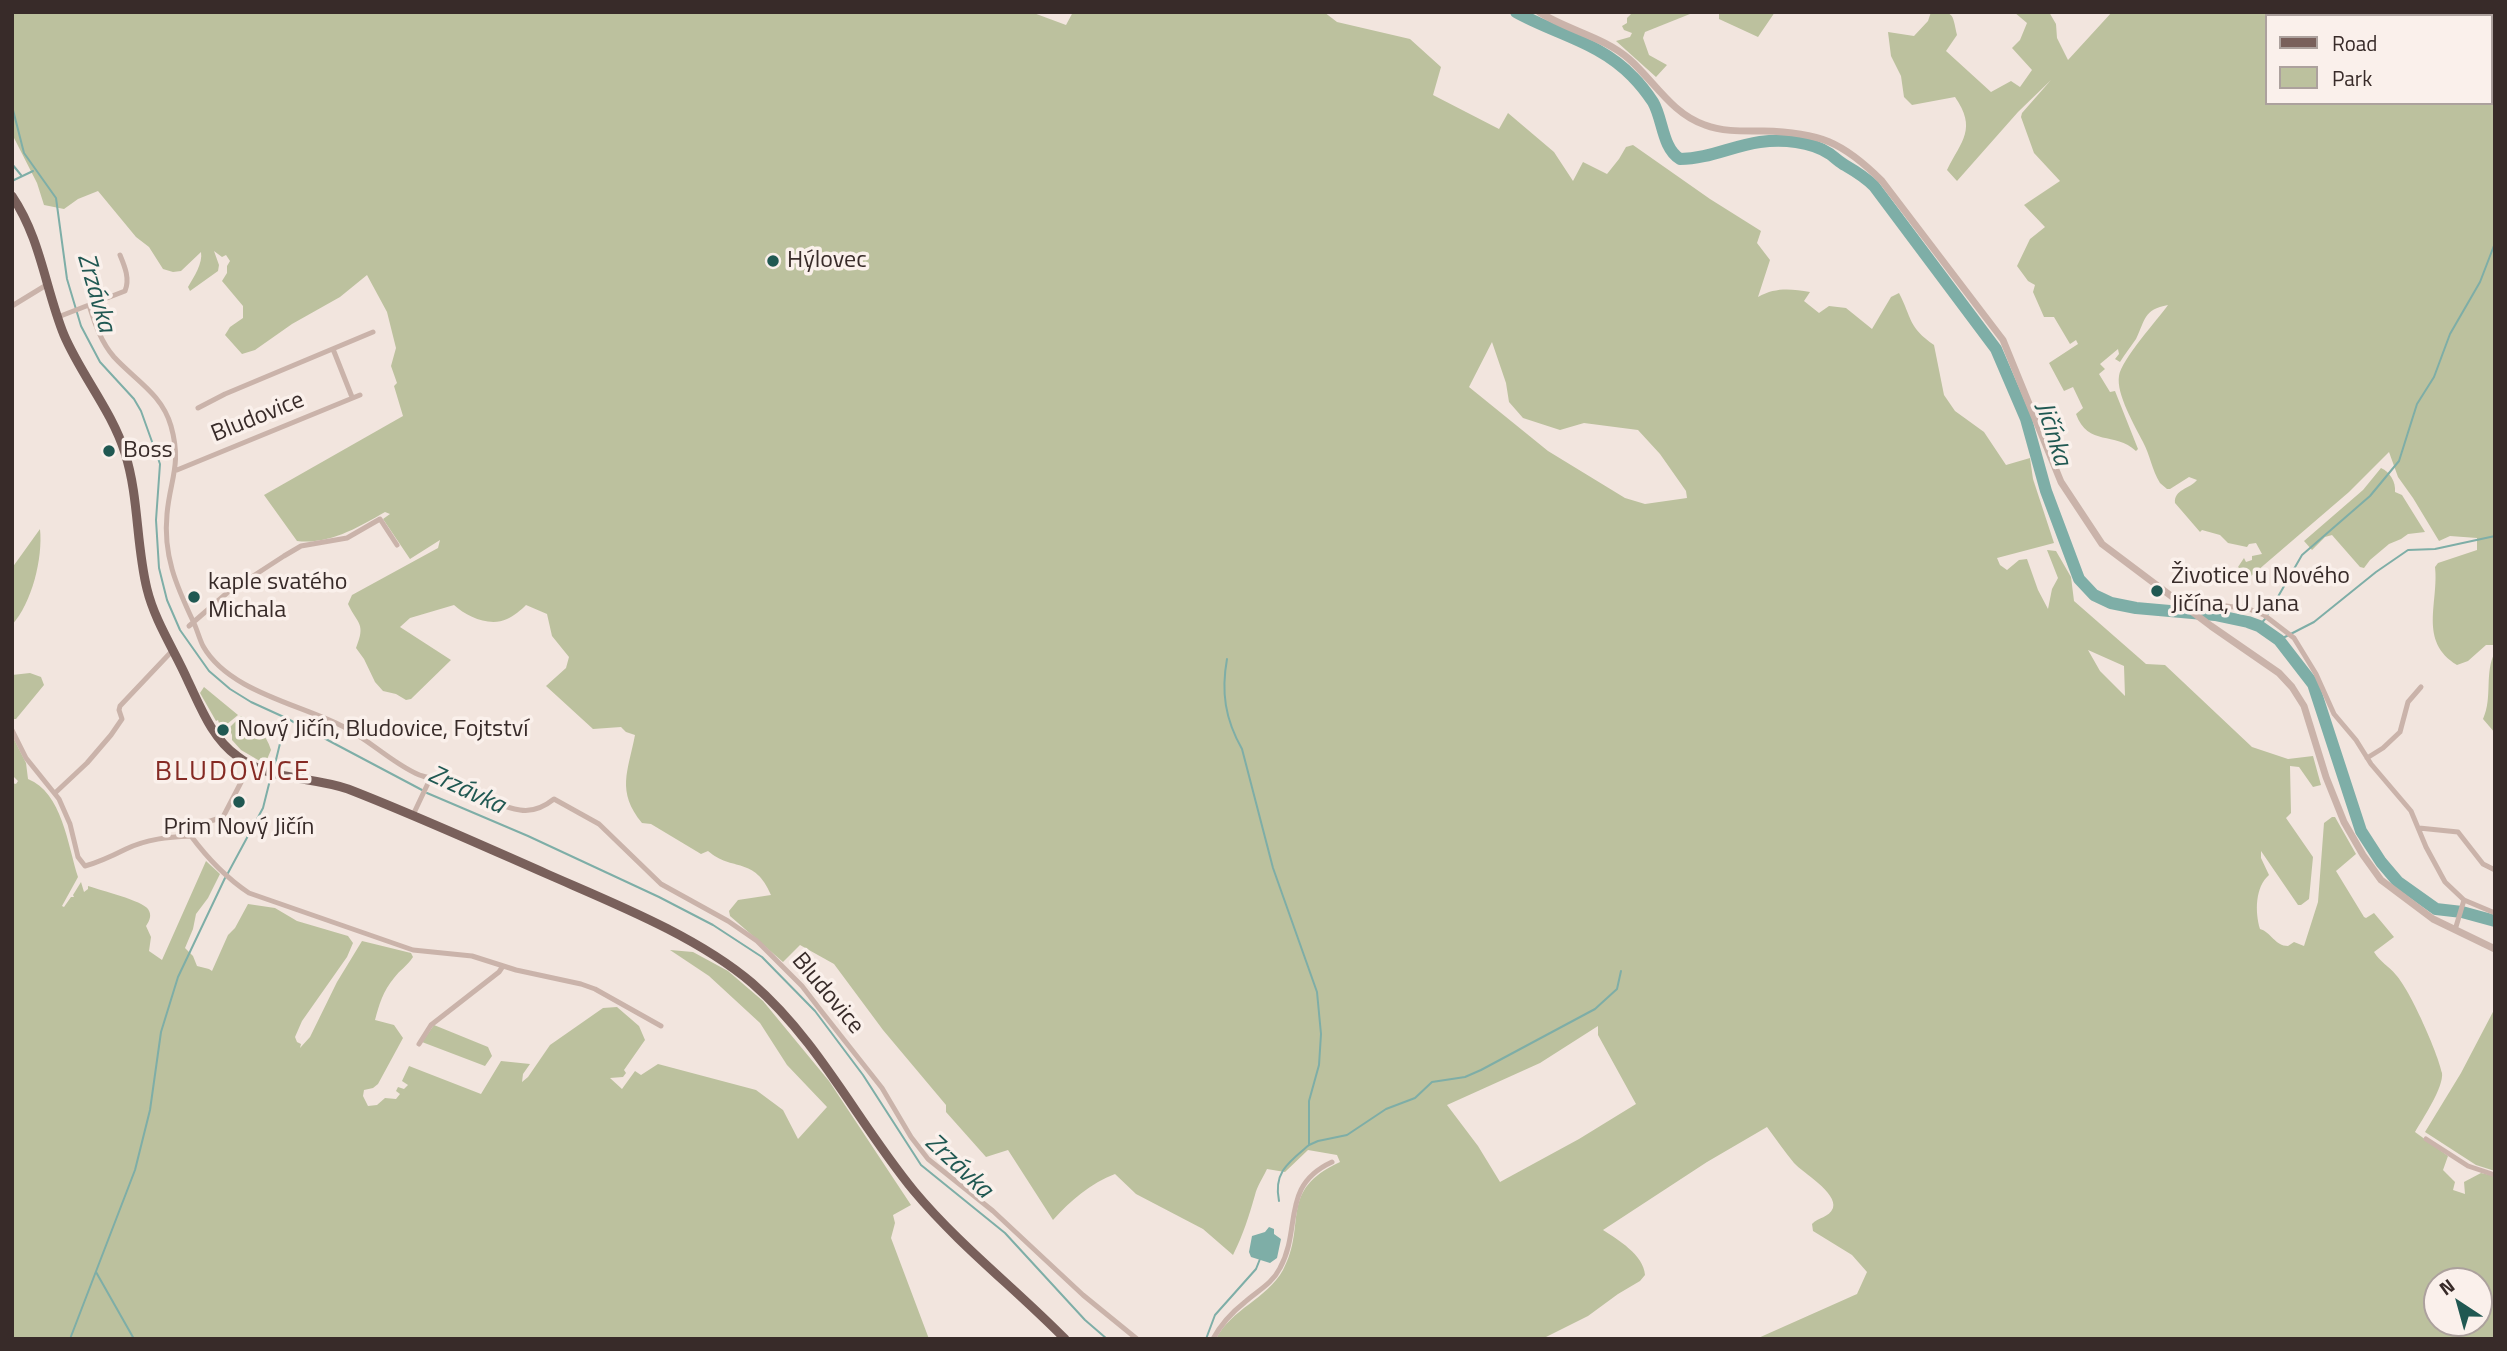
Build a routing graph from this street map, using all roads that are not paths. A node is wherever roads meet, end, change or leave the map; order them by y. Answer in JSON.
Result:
{"nodes":[{"id":1,"x":1539,"y":12,"type":"edge"},
{"id":2,"x":12,"y":196,"type":"edge"},
{"id":3,"x":120,"y":255,"type":"dead end"},
{"id":4,"x":48,"y":284,"type":"junction"},
{"id":5,"x":12,"y":306,"type":"edge"},
{"id":6,"x":86,"y":306,"type":"junction"},
{"id":7,"x":57,"y":317,"type":"junction"},
{"id":8,"x":373,"y":332,"type":"dead end"},
{"id":9,"x":333,"y":349,"type":"junction"},
{"id":10,"x":359,"y":395,"type":"dead end"},
{"id":11,"x":352,"y":397,"type":"junction"},
{"id":12,"x":198,"y":408,"type":"dead end"},
{"id":13,"x":177,"y":470,"type":"junction"},
{"id":14,"x":397,"y":545,"type":"dead end"},
{"id":15,"x":2184,"y":605,"type":"junction"},
{"id":16,"x":192,"y":624,"type":"junction"},
{"id":17,"x":173,"y":650,"type":"junction"},
{"id":18,"x":2421,"y":687,"type":"dead end"},
{"id":19,"x":12,"y":730,"type":"edge"},
{"id":20,"x":2367,"y":758,"type":"junction"},
{"id":21,"x":250,"y":765,"type":"junction"},
{"id":22,"x":429,"y":782,"type":"junction"},
{"id":23,"x":55,"y":793,"type":"junction"},
{"id":24,"x":413,"y":815,"type":"junction"},
{"id":25,"x":2419,"y":828,"type":"junction"},
{"id":26,"x":191,"y":836,"type":"junction"},
{"id":27,"x":2495,"y":870,"type":"edge"},
{"id":28,"x":2462,"y":904,"type":"junction"},
{"id":29,"x":2495,"y":913,"type":"edge"},
{"id":30,"x":2455,"y":930,"type":"junction"},
{"id":31,"x":2495,"y":949,"type":"edge"},
{"id":32,"x":503,"y":966,"type":"junction"},
{"id":33,"x":661,"y":1026,"type":"dead end"},
{"id":34,"x":419,"y":1044,"type":"dead end"},
{"id":35,"x":2426,"y":1139,"type":"dead end"},
{"id":36,"x":1332,"y":1162,"type":"dead end"},
{"id":37,"x":2495,"y":1175,"type":"edge"},
{"id":38,"x":1065,"y":1339,"type":"edge"},
{"id":39,"x":1137,"y":1339,"type":"edge"},
{"id":40,"x":1213,"y":1339,"type":"edge"}],
"edges":[{"from":1,"to":15,"type":"street"},
{"from":2,"to":4,"type":"main road"},
{"from":3,"to":6,"type":"street"},
{"from":4,"to":5,"type":"street"},
{"from":4,"to":7,"type":"main road"},
{"from":6,"to":7,"type":"street"},
{"from":6,"to":13,"type":"street","name":"Bludovice"},
{"from":7,"to":17,"type":"main road"},
{"from":8,"to":9,"type":"street","name":"Bludovice"},
{"from":9,"to":11,"type":"street"},
{"from":9,"to":12,"type":"street","name":"Bludovice"},
{"from":10,"to":11,"type":"street","name":"Bludovice"},
{"from":11,"to":13,"type":"street","name":"Bludovice"},
{"from":13,"to":16,"type":"street","name":"Bludovice"},
{"from":14,"to":16,"type":"street"},
{"from":15,"to":20,"type":"street"},
{"from":15,"to":30,"type":"street"},
{"from":16,"to":22,"type":"street","name":"Bludovice"},
{"from":17,"to":21,"type":"main road"},
{"from":17,"to":23,"type":"street"},
{"from":18,"to":20,"type":"street"},
{"from":19,"to":23,"type":"street"},
{"from":20,"to":25,"type":"street"},
{"from":21,"to":24,"type":"main road"},
{"from":21,"to":26,"type":"street"},
{"from":22,"to":24,"type":"street"},
{"from":22,"to":39,"type":"street","name":"Bludovice"},
{"from":23,"to":26,"type":"street"},
{"from":24,"to":38,"type":"main road"},
{"from":25,"to":27,"type":"street"},
{"from":25,"to":28,"type":"street"},
{"from":26,"to":32,"type":"street"},
{"from":28,"to":29,"type":"street"},
{"from":28,"to":30,"type":"street"},
{"from":30,"to":31,"type":"street"},
{"from":32,"to":33,"type":"street"},
{"from":32,"to":34,"type":"street"},
{"from":35,"to":37,"type":"street"},
{"from":36,"to":40,"type":"street"}]}
